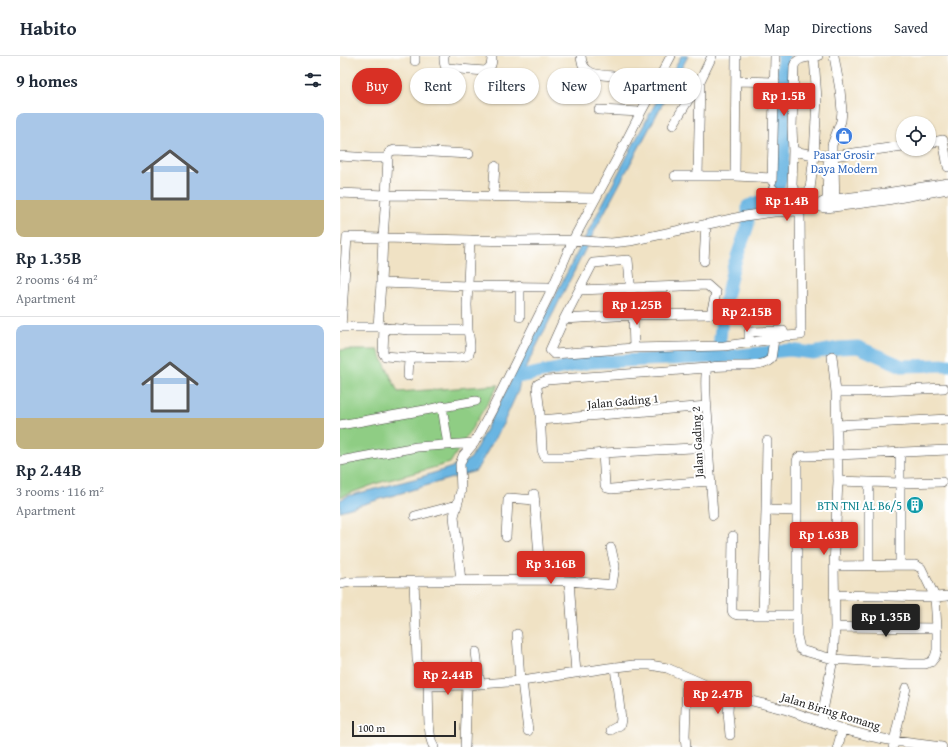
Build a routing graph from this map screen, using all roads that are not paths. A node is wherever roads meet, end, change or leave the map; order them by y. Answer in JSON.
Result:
{"nodes":[{"id":1,"x":444,"y":56,"type":"edge"},
{"id":2,"x":492,"y":56,"type":"edge"},
{"id":3,"x":581,"y":56,"type":"edge"},
{"id":4,"x":671,"y":56,"type":"edge"},
{"id":5,"x":712,"y":56,"type":"edge"},
{"id":6,"x":736,"y":56,"type":"edge"},
{"id":7,"x":775,"y":56,"type":"edge"},
{"id":8,"x":816,"y":56,"type":"edge"},
{"id":9,"x":834,"y":56,"type":"edge"},
{"id":10,"x":609,"y":75,"type":"edge"},
{"id":11,"x":701,"y":79,"type":"edge"},
{"id":12,"x":736,"y":81,"type":"junction"},
{"id":13,"x":774,"y":82,"type":"junction"},
{"id":14,"x":686,"y":104,"type":"edge"},
{"id":15,"x":700,"y":104,"type":"edge"},
{"id":16,"x":599,"y":110,"type":"dead end"},
{"id":17,"x":641,"y":112,"type":"junction"},
{"id":18,"x":673,"y":125,"type":"dead end"},
{"id":19,"x":946,"y":140,"type":"edge"},
{"id":20,"x":936,"y":141,"type":"edge"},
{"id":21,"x":896,"y":147,"type":"edge"},
{"id":22,"x":793,"y":151,"type":"junction"},
{"id":23,"x":469,"y":154,"type":"dead end"},
{"id":24,"x":831,"y":154,"type":"junction"},
{"id":25,"x":814,"y":155,"type":"junction"},
{"id":26,"x":340,"y":156,"type":"edge"},
{"id":27,"x":388,"y":158,"type":"junction"},
{"id":28,"x":495,"y":166,"type":"dead end"},
{"id":29,"x":948,"y":167,"type":"edge"},
{"id":30,"x":675,"y":176,"type":"dead end"},
{"id":31,"x":698,"y":176,"type":"junction"},
{"id":32,"x":735,"y":176,"type":"junction"},
{"id":33,"x":772,"y":183,"type":"junction"},
{"id":34,"x":948,"y":183,"type":"edge"},
{"id":35,"x":948,"y":189,"type":"edge"},
{"id":36,"x":340,"y":193,"type":"edge"},
{"id":37,"x":386,"y":195,"type":"junction"},
{"id":38,"x":493,"y":197,"type":"junction"},
{"id":39,"x":596,"y":198,"type":"junction"},
{"id":40,"x":831,"y":204,"type":"junction"},
{"id":41,"x":800,"y":211,"type":"junction"},
{"id":42,"x":774,"y":212,"type":"junction"},
{"id":43,"x":706,"y":224,"type":"junction"},
{"id":44,"x":343,"y":237,"type":"edge"},
{"id":45,"x":383,"y":238,"type":"junction"},
{"id":46,"x":470,"y":240,"type":"junction"},
{"id":47,"x":577,"y":240,"type":"junction"},
{"id":48,"x":704,"y":261,"type":"dead end"},
{"id":49,"x":381,"y":283,"type":"junction"},
{"id":50,"x":468,"y":286,"type":"junction"},
{"id":51,"x":520,"y":286,"type":"junction"},
{"id":52,"x":552,"y":288,"type":"junction"},
{"id":53,"x":631,"y":288,"type":"junction"},
{"id":54,"x":579,"y":290,"type":"junction"},
{"id":55,"x":633,"y":315,"type":"junction"},
{"id":56,"x":520,"y":317,"type":"dead end"},
{"id":57,"x":564,"y":319,"type":"junction"},
{"id":58,"x":340,"y":327,"type":"edge"},
{"id":59,"x":381,"y":327,"type":"junction"},
{"id":60,"x":468,"y":330,"type":"junction"},
{"id":61,"x":785,"y":336,"type":"junction"},
{"id":62,"x":774,"y":342,"type":"junction"},
{"id":63,"x":749,"y":343,"type":"junction"},
{"id":64,"x":634,"y":348,"type":"junction"},
{"id":65,"x":832,"y":356,"type":"dead end"},
{"id":66,"x":410,"y":358,"type":"junction"},
{"id":67,"x":708,"y":368,"type":"junction"},
{"id":68,"x":408,"y":376,"type":"dead end"},
{"id":69,"x":944,"y":388,"type":"dead end"},
{"id":70,"x":836,"y":392,"type":"junction"},
{"id":71,"x":476,"y":401,"type":"dead end"},
{"id":72,"x":442,"y":406,"type":"junction"},
{"id":73,"x":707,"y":406,"type":"junction"},
{"id":74,"x":948,"y":419,"type":"edge"},
{"id":75,"x":540,"y":420,"type":"junction"},
{"id":76,"x":340,"y":424,"type":"edge"},
{"id":77,"x":837,"y":425,"type":"junction"},
{"id":78,"x":767,"y":441,"type":"dead end"},
{"id":79,"x":474,"y":443,"type":"junction"},
{"id":80,"x":448,"y":445,"type":"junction"},
{"id":81,"x":708,"y":445,"type":"junction"},
{"id":82,"x":948,"y":450,"type":"edge"},
{"id":83,"x":900,"y":452,"type":"junction"},
{"id":84,"x":604,"y":453,"type":"junction"},
{"id":85,"x":837,"y":455,"type":"junction"},
{"id":86,"x":340,"y":461,"type":"edge"},
{"id":87,"x":710,"y":481,"type":"junction"},
{"id":88,"x":838,"y":481,"type":"junction"},
{"id":89,"x":868,"y":482,"type":"junction"},
{"id":90,"x":942,"y":482,"type":"dead end"},
{"id":91,"x":900,"y":483,"type":"junction"},
{"id":92,"x":457,"y":505,"type":"junction"},
{"id":93,"x":766,"y":510,"type":"junction"},
{"id":94,"x":797,"y":510,"type":"junction"},
{"id":95,"x":713,"y":515,"type":"dead end"},
{"id":96,"x":415,"y":516,"type":"dead end"},
{"id":97,"x":733,"y":536,"type":"dead end"},
{"id":98,"x":506,"y":537,"type":"dead end"},
{"id":99,"x":611,"y":548,"type":"dead end"},
{"id":100,"x":870,"y":565,"type":"junction"},
{"id":101,"x":900,"y":565,"type":"junction"},
{"id":102,"x":834,"y":566,"type":"junction"},
{"id":103,"x":541,"y":580,"type":"junction"},
{"id":104,"x":414,"y":581,"type":"junction"},
{"id":105,"x":461,"y":581,"type":"junction"},
{"id":106,"x":569,"y":581,"type":"junction"},
{"id":107,"x":340,"y":584,"type":"edge"},
{"id":108,"x":835,"y":595,"type":"junction"},
{"id":109,"x":948,"y":596,"type":"edge"},
{"id":110,"x":935,"y":597,"type":"junction"},
{"id":111,"x":797,"y":615,"type":"junction"},
{"id":112,"x":763,"y":616,"type":"junction"},
{"id":113,"x":835,"y":627,"type":"junction"},
{"id":114,"x":937,"y":628,"type":"junction"},
{"id":115,"x":517,"y":634,"type":"dead end"},
{"id":116,"x":476,"y":652,"type":"dead end"},
{"id":117,"x":833,"y":659,"type":"junction"},
{"id":118,"x":419,"y":667,"type":"dead end"},
{"id":119,"x":615,"y":667,"type":"junction"},
{"id":120,"x":576,"y":673,"type":"junction"},
{"id":121,"x":687,"y":677,"type":"junction"},
{"id":122,"x":521,"y":681,"type":"junction"},
{"id":123,"x":480,"y":684,"type":"junction"},
{"id":124,"x":466,"y":685,"type":"junction"},
{"id":125,"x":906,"y":688,"type":"dead end"},
{"id":126,"x":729,"y":695,"type":"junction"},
{"id":127,"x":821,"y":721,"type":"junction"},
{"id":128,"x":842,"y":729,"type":"junction"},
{"id":129,"x":611,"y":730,"type":"dead end"},
{"id":130,"x":528,"y":731,"type":"dead end"},
{"id":131,"x":730,"y":736,"type":"dead end"},
{"id":132,"x":893,"y":744,"type":"edge"},
{"id":133,"x":434,"y":747,"type":"edge"},
{"id":134,"x":465,"y":747,"type":"edge"},
{"id":135,"x":686,"y":747,"type":"edge"},
{"id":136,"x":838,"y":747,"type":"edge"},
{"id":137,"x":942,"y":747,"type":"edge"}],
"edges":[{"from":1,"to":2,"type":"street"},
{"from":3,"to":10,"type":"street"},
{"from":4,"to":17,"type":"street"},
{"from":5,"to":11,"type":"street"},
{"from":6,"to":12,"type":"street"},
{"from":7,"to":13,"type":"street"},
{"from":8,"to":22,"type":"street"},
{"from":8,"to":25,"type":"street"},
{"from":9,"to":24,"type":"street"},
{"from":12,"to":13,"type":"street"},
{"from":12,"to":32,"type":"street"},
{"from":13,"to":33,"type":"street"},
{"from":14,"to":18,"type":"street"},
{"from":15,"to":31,"type":"street"},
{"from":16,"to":17,"type":"street"},
{"from":17,"to":39,"type":"street"},
{"from":19,"to":20,"type":"street"},
{"from":19,"to":29,"type":"street"},
{"from":21,"to":24,"type":"street"},
{"from":22,"to":25,"type":"street"},
{"from":22,"to":25,"type":"street"},
{"from":23,"to":27,"type":"street"},
{"from":24,"to":25,"type":"street"},
{"from":24,"to":40,"type":"street"},
{"from":26,"to":27,"type":"street"},
{"from":27,"to":37,"type":"street"},
{"from":28,"to":38,"type":"street"},
{"from":30,"to":31,"type":"street"},
{"from":31,"to":32,"type":"street"},
{"from":32,"to":33,"type":"street"},
{"from":33,"to":42,"type":"street"},
{"from":34,"to":40,"type":"street"},
{"from":35,"to":40,"type":"street"},
{"from":36,"to":37,"type":"street"},
{"from":37,"to":38,"type":"street"},
{"from":37,"to":45,"type":"street"},
{"from":38,"to":39,"type":"street"},
{"from":39,"to":47,"type":"street"},
{"from":40,"to":41,"type":"street"},
{"from":41,"to":42,"type":"street"},
{"from":41,"to":61,"type":"street"},
{"from":42,"to":43,"type":"street"},
{"from":43,"to":47,"type":"street"},
{"from":43,"to":48,"type":"street"},
{"from":44,"to":45,"type":"street"},
{"from":44,"to":58,"type":"street"},
{"from":45,"to":46,"type":"street"},
{"from":45,"to":49,"type":"street"},
{"from":46,"to":47,"type":"street"},
{"from":46,"to":50,"type":"street"},
{"from":47,"to":52,"type":"street"},
{"from":49,"to":50,"type":"street"},
{"from":49,"to":59,"type":"street"},
{"from":50,"to":51,"type":"street"},
{"from":50,"to":60,"type":"street"},
{"from":51,"to":52,"type":"street"},
{"from":51,"to":56,"type":"street"},
{"from":52,"to":79,"type":"street"},
{"from":53,"to":54,"type":"street"},
{"from":53,"to":54,"type":"street"},
{"from":53,"to":55,"type":"street"},
{"from":53,"to":55,"type":"street"},
{"from":54,"to":57,"type":"street"},
{"from":55,"to":57,"type":"street"},
{"from":55,"to":64,"type":"street"},
{"from":57,"to":64,"type":"street"},
{"from":58,"to":59,"type":"street"},
{"from":59,"to":60,"type":"street"},
{"from":59,"to":66,"type":"street"},
{"from":60,"to":66,"type":"street"},
{"from":61,"to":62,"type":"street"},
{"from":61,"to":63,"type":"street"},
{"from":62,"to":63,"type":"street"},
{"from":62,"to":67,"type":"street"},
{"from":63,"to":64,"type":"street"},
{"from":65,"to":70,"type":"street"},
{"from":66,"to":68,"type":"street"},
{"from":67,"to":73,"type":"street","name":"Jalan Gading 2"},
{"from":67,"to":75,"type":"street"},
{"from":69,"to":70,"type":"street"},
{"from":70,"to":77,"type":"street"},
{"from":71,"to":72,"type":"street"},
{"from":72,"to":76,"type":"street"},
{"from":72,"to":80,"type":"street"},
{"from":73,"to":75,"type":"street","name":"Jalan Gading 1"},
{"from":73,"to":81,"type":"street","name":"Jalan Gading 2"},
{"from":74,"to":77,"type":"street"},
{"from":75,"to":84,"type":"street"},
{"from":77,"to":85,"type":"street"},
{"from":78,"to":93,"type":"street"},
{"from":79,"to":80,"type":"street"},
{"from":79,"to":92,"type":"street"},
{"from":80,"to":86,"type":"street"},
{"from":81,"to":84,"type":"street"},
{"from":81,"to":87,"type":"street","name":"Jalan Gading 2"},
{"from":82,"to":83,"type":"street"},
{"from":83,"to":85,"type":"street"},
{"from":83,"to":91,"type":"street"},
{"from":84,"to":87,"type":"street"},
{"from":85,"to":88,"type":"street"},
{"from":85,"to":94,"type":"street"},
{"from":87,"to":95,"type":"street","name":"Jalan Gading 2"},
{"from":88,"to":89,"type":"street"},
{"from":88,"to":102,"type":"street"},
{"from":89,"to":91,"type":"street"},
{"from":89,"to":100,"type":"street"},
{"from":90,"to":91,"type":"street"},
{"from":91,"to":101,"type":"street"},
{"from":92,"to":96,"type":"street"},
{"from":92,"to":105,"type":"street"},
{"from":93,"to":94,"type":"street"},
{"from":93,"to":112,"type":"street"},
{"from":94,"to":111,"type":"street"},
{"from":97,"to":112,"type":"street"},
{"from":98,"to":103,"type":"street"},
{"from":99,"to":106,"type":"street"},
{"from":100,"to":101,"type":"street"},
{"from":100,"to":102,"type":"street"},
{"from":101,"to":110,"type":"street"},
{"from":102,"to":108,"type":"street"},
{"from":103,"to":105,"type":"street"},
{"from":103,"to":106,"type":"street"},
{"from":104,"to":105,"type":"street"},
{"from":104,"to":107,"type":"street"},
{"from":104,"to":118,"type":"street"},
{"from":106,"to":120,"type":"street"},
{"from":108,"to":110,"type":"street"},
{"from":108,"to":113,"type":"street"},
{"from":109,"to":110,"type":"street"},
{"from":110,"to":114,"type":"street"},
{"from":111,"to":112,"type":"street"},
{"from":111,"to":117,"type":"street"},
{"from":113,"to":114,"type":"street"},
{"from":113,"to":117,"type":"street"},
{"from":114,"to":117,"type":"street"},
{"from":115,"to":122,"type":"street"},
{"from":116,"to":123,"type":"street"},
{"from":117,"to":127,"type":"street"},
{"from":119,"to":120,"type":"street","name":"Jalan Biring Romang"},
{"from":119,"to":121,"type":"street","name":"Jalan Biring Romang"},
{"from":119,"to":129,"type":"street"},
{"from":120,"to":122,"type":"street","name":"Jalan Biring Romang"},
{"from":121,"to":126,"type":"street","name":"Jalan Biring Romang"},
{"from":121,"to":135,"type":"street"},
{"from":122,"to":123,"type":"street","name":"Jalan Biring Romang"},
{"from":122,"to":130,"type":"street"},
{"from":123,"to":124,"type":"street","name":"Jalan Biring Romang"},
{"from":124,"to":133,"type":"street","name":"Jalan Biring Romang"},
{"from":124,"to":134,"type":"street"},
{"from":125,"to":132,"type":"street"},
{"from":126,"to":127,"type":"street","name":"Jalan Biring Romang"},
{"from":126,"to":131,"type":"street"},
{"from":127,"to":128,"type":"street","name":"Jalan Biring Romang"},
{"from":128,"to":132,"type":"street","name":"Jalan Biring Romang"},
{"from":128,"to":136,"type":"street"},
{"from":132,"to":137,"type":"street","name":"Jalan Biring Romang"}]}
